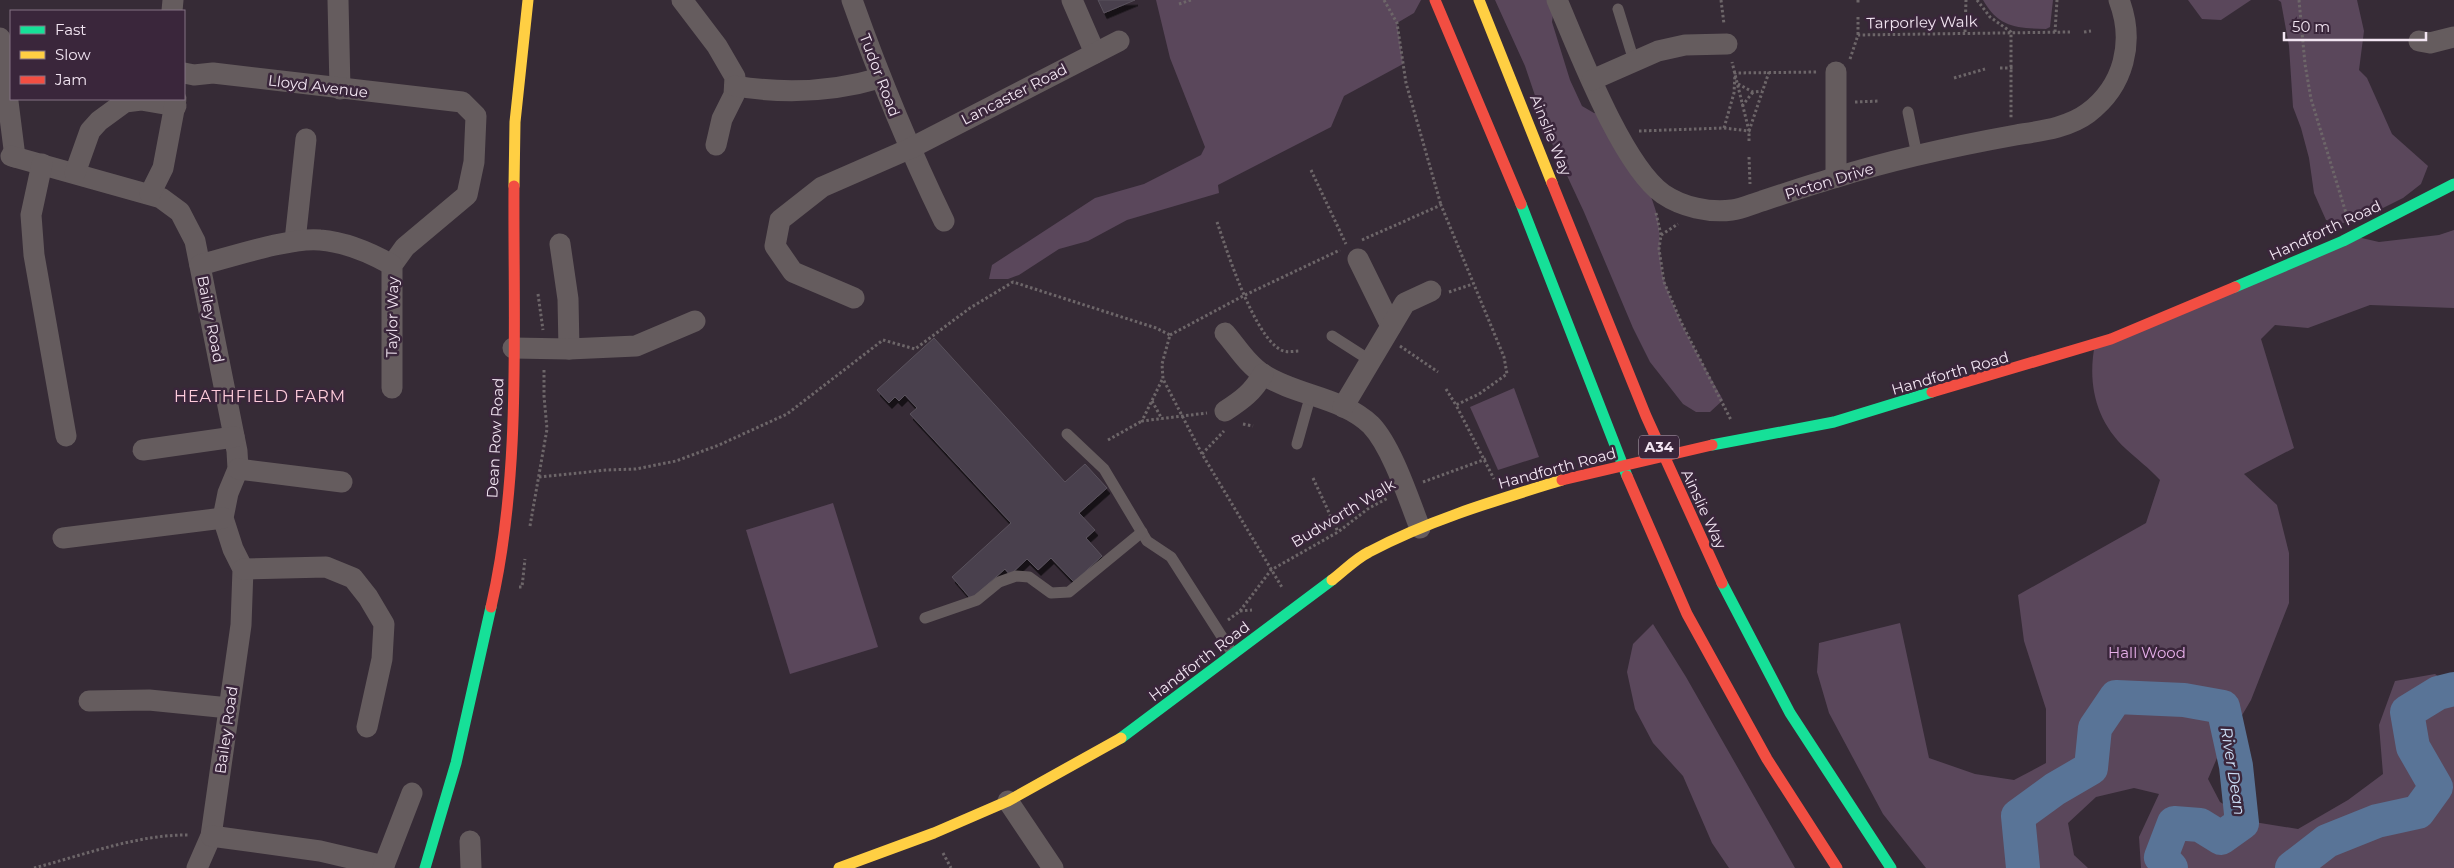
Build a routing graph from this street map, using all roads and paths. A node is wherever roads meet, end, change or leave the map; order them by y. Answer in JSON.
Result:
{"nodes":[{"id":1,"x":338,"y":0,"type":"edge"},
{"id":2,"x":528,"y":0,"type":"edge"},
{"id":3,"x":682,"y":0,"type":"edge"},
{"id":4,"x":852,"y":0,"type":"edge"},
{"id":5,"x":1072,"y":0,"type":"edge"},
{"id":6,"x":1191,"y":0,"type":"edge"},
{"id":7,"x":1384,"y":0,"type":"edge"},
{"id":8,"x":1434,"y":0,"type":"edge"},
{"id":9,"x":1479,"y":0,"type":"edge"},
{"id":10,"x":1557,"y":0,"type":"edge"},
{"id":11,"x":1720,"y":0,"type":"edge"},
{"id":12,"x":1966,"y":0,"type":"edge"},
{"id":13,"x":1977,"y":0,"type":"edge"},
{"id":14,"x":2057,"y":0,"type":"edge"},
{"id":15,"x":2119,"y":0,"type":"edge"},
{"id":16,"x":2299,"y":0,"type":"edge"},
{"id":17,"x":1179,"y":4,"type":"dead end"},
{"id":18,"x":1618,"y":9,"type":"dead end"},
{"id":19,"x":1858,"y":17,"type":"dead end"},
{"id":20,"x":2091,"y":31,"type":"dead end"},
{"id":21,"x":1965,"y":32,"type":"junction"},
{"id":22,"x":2011,"y":32,"type":"junction"},
{"id":23,"x":2055,"y":32,"type":"junction"},
{"id":24,"x":2070,"y":32,"type":"dead end"},
{"id":25,"x":2084,"y":32,"type":"dead end"},
{"id":26,"x":1858,"y":35,"type":"junction"},
{"id":27,"x":2454,"y":37,"type":"edge"},
{"id":28,"x":0,"y":38,"type":"edge"},
{"id":29,"x":1119,"y":41,"type":"dead end"},
{"id":30,"x":2419,"y":42,"type":"dead end"},
{"id":31,"x":1717,"y":44,"type":"junction"},
{"id":32,"x":1095,"y":52,"type":"junction"},
{"id":33,"x":1634,"y":62,"type":"junction"},
{"id":34,"x":2000,"y":68,"type":"dead end"},
{"id":35,"x":2013,"y":68,"type":"junction"},
{"id":36,"x":1985,"y":69,"type":"dead end"},
{"id":37,"x":1769,"y":72,"type":"junction"},
{"id":38,"x":185,"y":73,"type":"edge"},
{"id":39,"x":1735,"y":73,"type":"junction"},
{"id":40,"x":880,"y":78,"type":"junction"},
{"id":41,"x":1835,"y":78,"type":"junction"},
{"id":42,"x":1954,"y":78,"type":"dead end"},
{"id":43,"x":1592,"y":80,"type":"junction"},
{"id":44,"x":1738,"y":84,"type":"junction"},
{"id":45,"x":735,"y":86,"type":"junction"},
{"id":46,"x":340,"y":89,"type":"junction"},
{"id":47,"x":1762,"y":91,"type":"junction"},
{"id":48,"x":1753,"y":92,"type":"junction"},
{"id":49,"x":176,"y":103,"type":"edge"},
{"id":50,"x":1742,"y":106,"type":"junction"},
{"id":51,"x":1908,"y":112,"type":"dead end"},
{"id":52,"x":1724,"y":128,"type":"junction"},
{"id":53,"x":1748,"y":131,"type":"junction"},
{"id":54,"x":2012,"y":136,"type":"junction"},
{"id":55,"x":306,"y":139,"type":"dead end"},
{"id":56,"x":1621,"y":139,"type":"junction"},
{"id":57,"x":1749,"y":141,"type":"dead end"},
{"id":58,"x":716,"y":145,"type":"dead end"},
{"id":59,"x":909,"y":149,"type":"junction"},
{"id":60,"x":1917,"y":155,"type":"junction"},
{"id":61,"x":1749,"y":157,"type":"dead end"},
{"id":62,"x":42,"y":164,"type":"junction"},
{"id":63,"x":1311,"y":170,"type":"dead end"},
{"id":64,"x":75,"y":173,"type":"junction"},
{"id":65,"x":1836,"y":177,"type":"junction"},
{"id":66,"x":2454,"y":184,"type":"edge"},
{"id":67,"x":150,"y":194,"type":"junction"},
{"id":68,"x":1751,"y":204,"type":"junction"},
{"id":69,"x":1441,"y":205,"type":"dead end"},
{"id":70,"x":1654,"y":207,"type":"dead end"},
{"id":71,"x":944,"y":221,"type":"dead end"},
{"id":72,"x":1216,"y":222,"type":"dead end"},
{"id":73,"x":2353,"y":236,"type":"junction"},
{"id":74,"x":295,"y":241,"type":"junction"},
{"id":75,"x":560,"y":244,"type":"dead end"},
{"id":76,"x":1352,"y":253,"type":"joint"},
{"id":77,"x":200,"y":265,"type":"junction"},
{"id":78,"x":392,"y":266,"type":"junction"},
{"id":79,"x":1431,"y":291,"type":"dead end"},
{"id":80,"x":854,"y":298,"type":"dead end"},
{"id":81,"x":694,"y":321,"type":"dead end"},
{"id":82,"x":1388,"y":332,"type":"junction"},
{"id":83,"x":1226,"y":333,"type":"dead end"},
{"id":84,"x":1332,"y":336,"type":"dead end"},
{"id":85,"x":513,"y":348,"type":"junction"},
{"id":86,"x":569,"y":349,"type":"junction"},
{"id":87,"x":1300,"y":351,"type":"dead end"},
{"id":88,"x":1371,"y":361,"type":"junction"},
{"id":89,"x":1438,"y":372,"type":"dead end"},
{"id":90,"x":1263,"y":374,"type":"junction"},
{"id":91,"x":1163,"y":379,"type":"junction"},
{"id":92,"x":392,"y":388,"type":"dead end"},
{"id":93,"x":1446,"y":389,"type":"dead end"},
{"id":94,"x":1311,"y":394,"type":"junction"},
{"id":95,"x":1152,"y":400,"type":"junction"},
{"id":96,"x":1456,"y":405,"type":"dead end"},
{"id":97,"x":1343,"y":407,"type":"junction"},
{"id":98,"x":1181,"y":417,"type":"junction"},
{"id":99,"x":1162,"y":419,"type":"junction"},
{"id":100,"x":1226,"y":419,"type":"junction"},
{"id":101,"x":1142,"y":421,"type":"junction"},
{"id":102,"x":1067,"y":434,"type":"dead end"},
{"id":103,"x":66,"y":436,"type":"dead end"},
{"id":104,"x":234,"y":436,"type":"junction"},
{"id":105,"x":1108,"y":440,"type":"dead end"},
{"id":106,"x":1740,"y":440,"type":"junction"},
{"id":107,"x":1297,"y":444,"type":"dead end"},
{"id":108,"x":143,"y":450,"type":"dead end"},
{"id":109,"x":1202,"y":454,"type":"junction"},
{"id":110,"x":1486,"y":458,"type":"dead end"},
{"id":111,"x":238,"y":469,"type":"junction"},
{"id":112,"x":540,"y":477,"type":"dead end"},
{"id":113,"x":1313,"y":478,"type":"dead end"},
{"id":114,"x":342,"y":482,"type":"dead end"},
{"id":115,"x":1405,"y":489,"type":"junction"},
{"id":116,"x":223,"y":518,"type":"junction"},
{"id":117,"x":1420,"y":528,"type":"junction"},
{"id":118,"x":1142,"y":532,"type":"junction"},
{"id":119,"x":1338,"y":532,"type":"junction"},
{"id":120,"x":63,"y":538,"type":"dead end"},
{"id":121,"x":243,"y":569,"type":"junction"},
{"id":122,"x":1271,"y":570,"type":"junction"},
{"id":123,"x":1294,"y":607,"type":"junction"},
{"id":124,"x":925,"y":618,"type":"dead end"},
{"id":125,"x":1233,"y":654,"type":"junction"},
{"id":126,"x":89,"y":701,"type":"dead end"},
{"id":127,"x":229,"y":708,"type":"junction"},
{"id":128,"x":367,"y":727,"type":"dead end"},
{"id":129,"x":412,"y":793,"type":"dead end"},
{"id":130,"x":1008,"y":801,"type":"junction"},
{"id":131,"x":211,"y":836,"type":"junction"},
{"id":132,"x":470,"y":841,"type":"dead end"},
{"id":133,"x":476,"y":866,"type":"edge"},
{"id":134,"x":383,"y":867,"type":"edge"},
{"id":135,"x":34,"y":868,"type":"edge"},
{"id":136,"x":198,"y":868,"type":"edge"},
{"id":137,"x":425,"y":868,"type":"edge"},
{"id":138,"x":839,"y":868,"type":"edge"},
{"id":139,"x":1053,"y":868,"type":"edge"},
{"id":140,"x":1837,"y":868,"type":"edge"},
{"id":141,"x":1891,"y":868,"type":"edge"}],
"edges":[{"from":1,"to":46,"type":"street"},
{"from":2,"to":85,"type":"main road","name":"Dean Row Road"},
{"from":3,"to":45,"type":"street"},
{"from":4,"to":40,"type":"street","name":"Tudor Road"},
{"from":5,"to":32,"type":"street"},
{"from":6,"to":17,"type":"path"},
{"from":7,"to":69,"type":"path"},
{"from":8,"to":140,"type":"main road","number":"A34"},
{"from":9,"to":141,"type":"main road","name":"Ainslie Way","number":"A34"},
{"from":10,"to":43,"type":"street","name":"Picton Drive"},
{"from":11,"to":31,"type":"path"},
{"from":12,"to":21,"type":"path"},
{"from":13,"to":22,"type":"path"},
{"from":14,"to":23,"type":"path"},
{"from":15,"to":54,"type":"street","name":"Picton Drive"},
{"from":16,"to":73,"type":"path"},
{"from":18,"to":33,"type":"lane"},
{"from":19,"to":26,"type":"path"},
{"from":20,"to":25,"type":"path"},
{"from":21,"to":22,"type":"path","name":"Tarporley Walk"},
{"from":21,"to":26,"type":"path","name":"Tarporley Walk"},
{"from":22,"to":23,"type":"path","name":"Tarporley Walk"},
{"from":22,"to":35,"type":"path"},
{"from":23,"to":24,"type":"path","name":"Tarporley Walk"},
{"from":26,"to":41,"type":"path","name":"Tarporley Walk"},
{"from":27,"to":30,"type":"street"},
{"from":28,"to":62,"type":"street","name":"Bailey Road"},
{"from":29,"to":32,"type":"street","name":"Lancaster Road"},
{"from":31,"to":33,"type":"street"},
{"from":31,"to":39,"type":"path"},
{"from":32,"to":59,"type":"street","name":"Lancaster Road"},
{"from":33,"to":43,"type":"street"},
{"from":34,"to":35,"type":"path"},
{"from":35,"to":54,"type":"path"},
{"from":36,"to":42,"type":"path"},
{"from":37,"to":39,"type":"path"},
{"from":37,"to":41,"type":"path"},
{"from":37,"to":47,"type":"path"},
{"from":38,"to":46,"type":"street","name":"Lloyd Avenue"},
{"from":39,"to":44,"type":"path"},
{"from":39,"to":52,"type":"path"},
{"from":40,"to":45,"type":"street"},
{"from":40,"to":59,"type":"street","name":"Tudor Road"},
{"from":41,"to":65,"type":"street"},
{"from":43,"to":56,"type":"street","name":"Picton Drive"},
{"from":44,"to":48,"type":"path"},
{"from":44,"to":50,"type":"path"},
{"from":45,"to":58,"type":"street"},
{"from":46,"to":78,"type":"street","name":"Lloyd Avenue"},
{"from":47,"to":48,"type":"path"},
{"from":47,"to":53,"type":"path"},
{"from":48,"to":50,"type":"path"},
{"from":49,"to":64,"type":"street"},
{"from":49,"to":67,"type":"street"},
{"from":50,"to":53,"type":"path"},
{"from":51,"to":60,"type":"lane"},
{"from":52,"to":53,"type":"path"},
{"from":52,"to":56,"type":"path"},
{"from":53,"to":57,"type":"path"},
{"from":54,"to":60,"type":"street","name":"Picton Drive"},
{"from":55,"to":74,"type":"street"},
{"from":56,"to":68,"type":"street","name":"Picton Drive"},
{"from":59,"to":71,"type":"street","name":"Tudor Road"},
{"from":59,"to":80,"type":"street"},
{"from":60,"to":65,"type":"street","name":"Picton Drive"},
{"from":61,"to":68,"type":"path"},
{"from":62,"to":64,"type":"street","name":"Bailey Road"},
{"from":62,"to":103,"type":"street"},
{"from":63,"to":76,"type":"path"},
{"from":64,"to":67,"type":"street","name":"Bailey Road"},
{"from":65,"to":68,"type":"street","name":"Picton Drive"},
{"from":66,"to":73,"type":"main road","name":"Handforth Road"},
{"from":67,"to":77,"type":"street","name":"Bailey Road"},
{"from":70,"to":106,"type":"path"},
{"from":72,"to":87,"type":"path"},
{"from":73,"to":106,"type":"main road","name":"Handforth Road"},
{"from":74,"to":77,"type":"street","name":"Taylor Way"},
{"from":74,"to":78,"type":"street","name":"Taylor Way"},
{"from":75,"to":86,"type":"street"},
{"from":76,"to":82,"type":"street"},
{"from":77,"to":104,"type":"street","name":"Bailey Road"},
{"from":78,"to":92,"type":"street","name":"Taylor Way"},
{"from":79,"to":82,"type":"street"},
{"from":81,"to":86,"type":"street"},
{"from":82,"to":88,"type":"street"},
{"from":82,"to":89,"type":"path"},
{"from":83,"to":90,"type":"street"},
{"from":84,"to":88,"type":"lane"},
{"from":85,"to":86,"type":"street"},
{"from":85,"to":137,"type":"main road","name":"Dean Row Road"},
{"from":88,"to":97,"type":"street"},
{"from":90,"to":94,"type":"street"},
{"from":90,"to":100,"type":"street"},
{"from":91,"to":95,"type":"path"},
{"from":91,"to":98,"type":"path"},
{"from":91,"to":112,"type":"path"},
{"from":93,"to":96,"type":"path"},
{"from":94,"to":97,"type":"street"},
{"from":94,"to":107,"type":"lane"},
{"from":95,"to":99,"type":"path"},
{"from":95,"to":101,"type":"path"},
{"from":97,"to":115,"type":"street"},
{"from":98,"to":99,"type":"path"},
{"from":98,"to":100,"type":"path"},
{"from":98,"to":109,"type":"path"},
{"from":99,"to":101,"type":"path"},
{"from":100,"to":109,"type":"path"},
{"from":101,"to":105,"type":"path"},
{"from":102,"to":118,"type":"lane"},
{"from":104,"to":108,"type":"street"},
{"from":104,"to":111,"type":"street","name":"Bailey Road"},
{"from":106,"to":117,"type":"main road","name":"Handforth Road","bridge":true},
{"from":109,"to":122,"type":"path"},
{"from":110,"to":115,"type":"path","name":"Budworth Walk"},
{"from":111,"to":114,"type":"street"},
{"from":111,"to":116,"type":"street","name":"Bailey Road"},
{"from":113,"to":119,"type":"path"},
{"from":115,"to":117,"type":"street"},
{"from":115,"to":119,"type":"path","name":"Budworth Walk"},
{"from":116,"to":120,"type":"street"},
{"from":116,"to":121,"type":"street","name":"Bailey Road"},
{"from":117,"to":123,"type":"main road","name":"Handforth Road"},
{"from":118,"to":124,"type":"lane"},
{"from":118,"to":125,"type":"lane"},
{"from":119,"to":122,"type":"path","name":"Budworth Walk"},
{"from":121,"to":127,"type":"street","name":"Bailey Road"},
{"from":121,"to":128,"type":"street"},
{"from":122,"to":123,"type":"path"},
{"from":123,"to":125,"type":"main road","name":"Handforth Road"},
{"from":125,"to":130,"type":"main road","name":"Handforth Road"},
{"from":126,"to":127,"type":"street"},
{"from":127,"to":131,"type":"street","name":"Bailey Road"},
{"from":129,"to":134,"type":"street"},
{"from":130,"to":138,"type":"main road","name":"Handforth Road"},
{"from":130,"to":139,"type":"street"},
{"from":131,"to":134,"type":"street"},
{"from":131,"to":135,"type":"path"},
{"from":131,"to":136,"type":"street","name":"Bailey Road"},
{"from":132,"to":133,"type":"street"}]}
